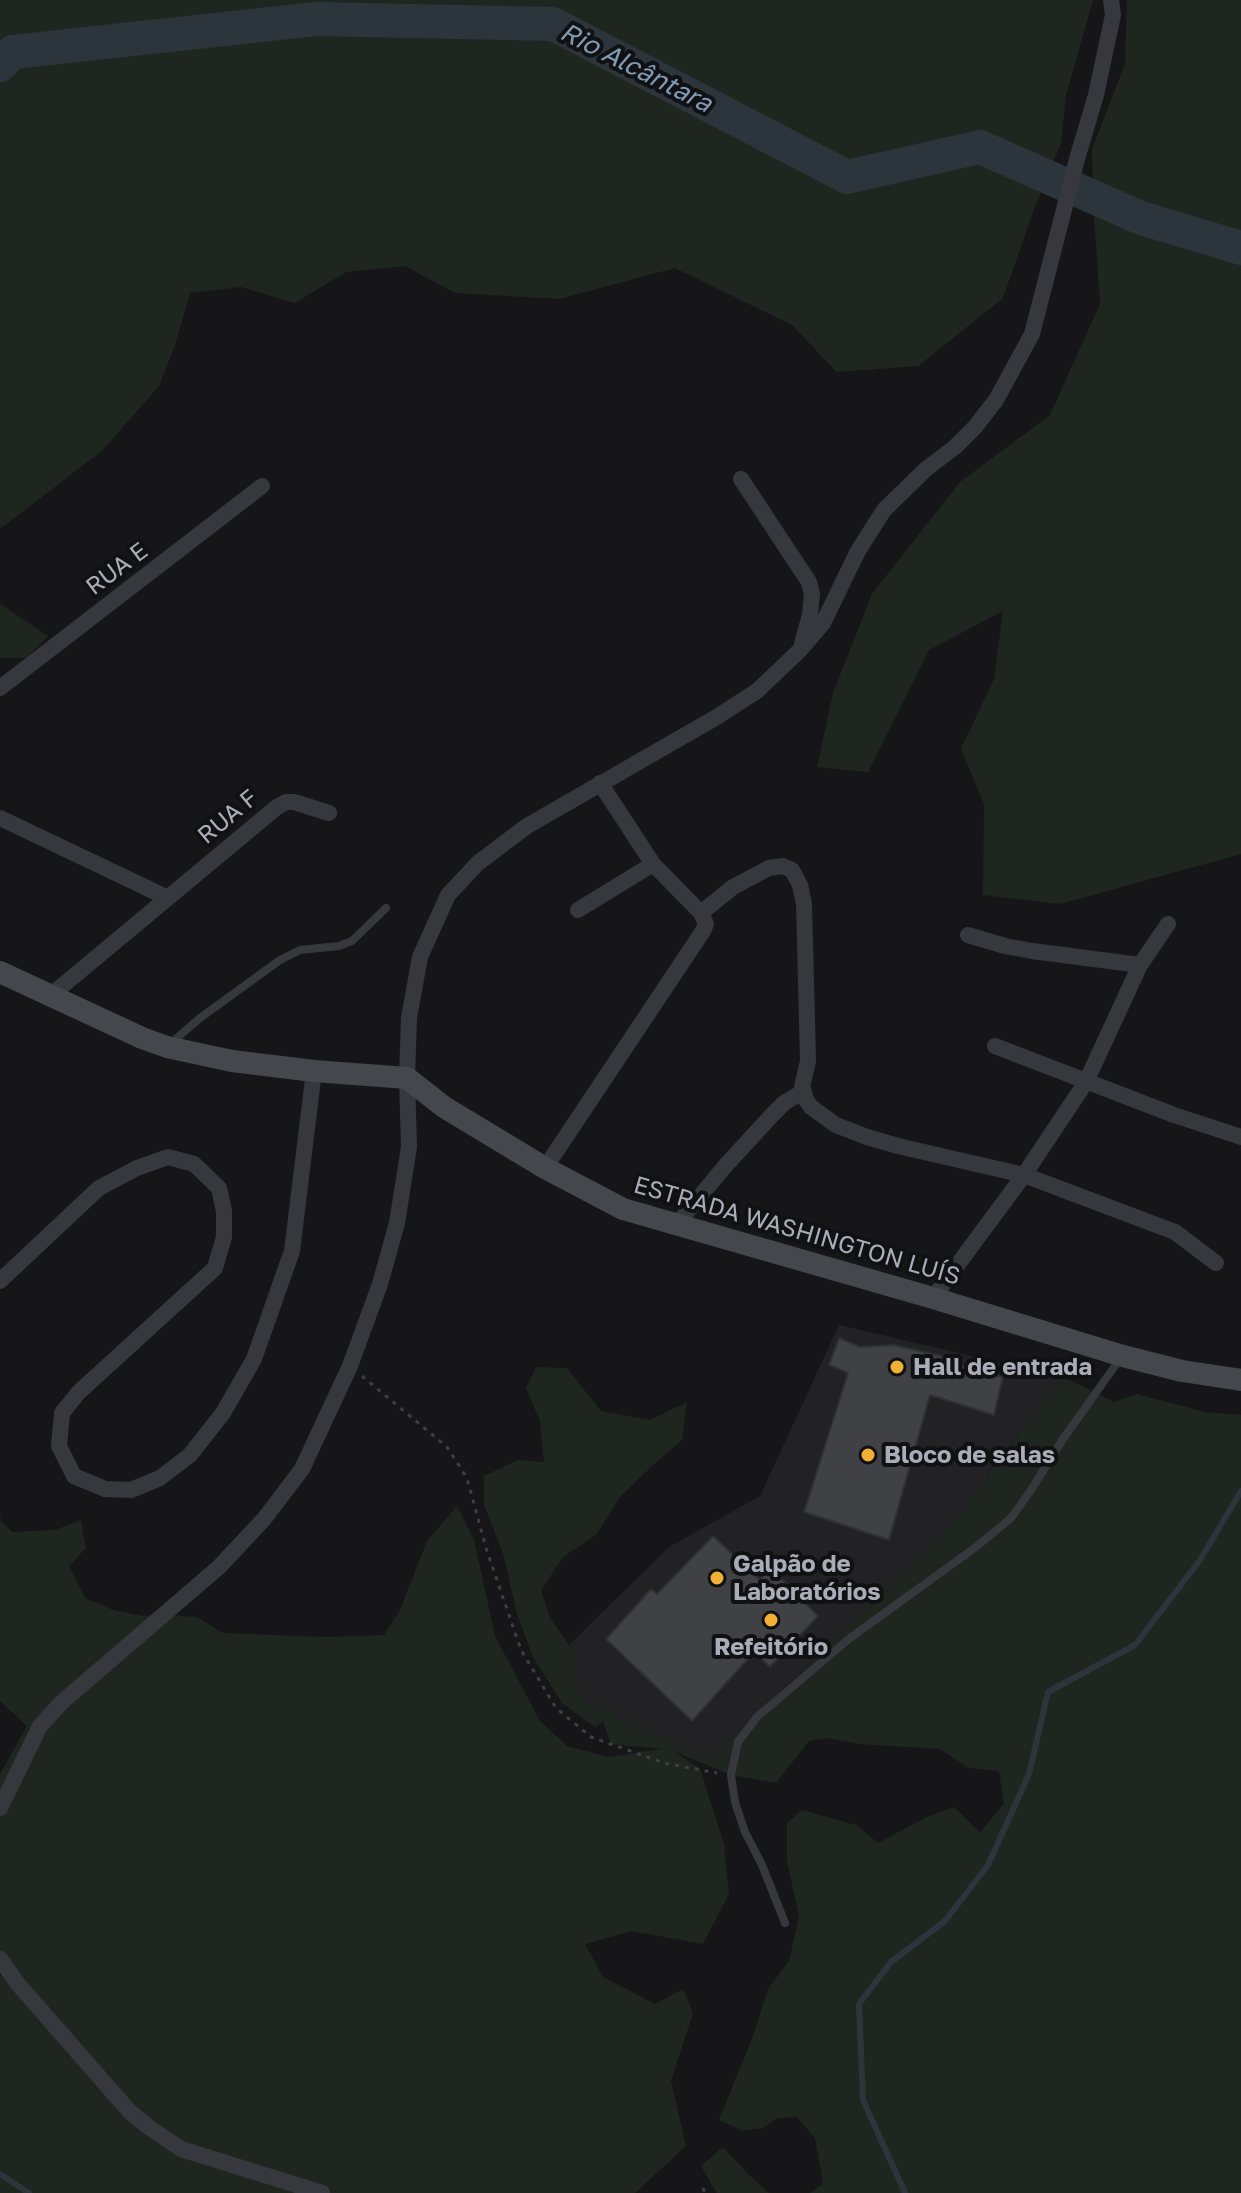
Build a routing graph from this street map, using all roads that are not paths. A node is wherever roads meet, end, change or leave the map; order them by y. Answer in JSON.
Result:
{"nodes":[{"id":1,"x":1111,"y":0,"type":"edge"},
{"id":2,"x":741,"y":479,"type":"dead end"},
{"id":3,"x":262,"y":486,"type":"dead end"},
{"id":4,"x":800,"y":650,"type":"junction"},
{"id":5,"x":0,"y":688,"type":"edge"},
{"id":6,"x":600,"y":783,"type":"junction"},
{"id":7,"x":329,"y":813,"type":"dead end"},
{"id":8,"x":0,"y":818,"type":"edge"},
{"id":9,"x":653,"y":864,"type":"junction"},
{"id":10,"x":168,"y":898,"type":"junction"},
{"id":11,"x":386,"y":908,"type":"dead end"},
{"id":12,"x":578,"y":910,"type":"dead end"},
{"id":13,"x":701,"y":913,"type":"junction"},
{"id":14,"x":1168,"y":924,"type":"dead end"},
{"id":15,"x":968,"y":935,"type":"dead end"},
{"id":16,"x":1140,"y":965,"type":"junction"},
{"id":17,"x":0,"y":972,"type":"edge"},
{"id":18,"x":50,"y":996,"type":"junction"},
{"id":19,"x":995,"y":1046,"type":"dead end"},
{"id":20,"x":167,"y":1047,"type":"junction"},
{"id":21,"x":314,"y":1071,"type":"junction"},
{"id":22,"x":407,"y":1078,"type":"junction"},
{"id":23,"x":1086,"y":1082,"type":"junction"},
{"id":24,"x":804,"y":1091,"type":"junction"},
{"id":25,"x":1241,"y":1137,"type":"edge"},
{"id":26,"x":545,"y":1168,"type":"junction"},
{"id":27,"x":1024,"y":1175,"type":"junction"},
{"id":28,"x":677,"y":1224,"type":"junction"},
{"id":29,"x":1216,"y":1263,"type":"dead end"},
{"id":30,"x":0,"y":1281,"type":"edge"},
{"id":31,"x":933,"y":1298,"type":"junction"},
{"id":32,"x":1123,"y":1356,"type":"junction"},
{"id":33,"x":1241,"y":1380,"type":"edge"},
{"id":34,"x":0,"y":1808,"type":"edge"},
{"id":35,"x":785,"y":1923,"type":"dead end"},
{"id":36,"x":0,"y":1959,"type":"edge"},
{"id":37,"x":322,"y":2193,"type":"edge"}],
"edges":[{"from":1,"to":4,"type":"street"},
{"from":2,"to":4,"type":"street"},
{"from":3,"to":5,"type":"street","name":"RUA E"},
{"from":4,"to":6,"type":"street"},
{"from":6,"to":9,"type":"street"},
{"from":6,"to":22,"type":"street"},
{"from":7,"to":10,"type":"street","name":"RUA F"},
{"from":8,"to":10,"type":"street"},
{"from":9,"to":12,"type":"street"},
{"from":9,"to":13,"type":"street"},
{"from":10,"to":18,"type":"street","name":"RUA F"},
{"from":11,"to":20,"type":"lane"},
{"from":13,"to":24,"type":"street"},
{"from":13,"to":26,"type":"street"},
{"from":14,"to":16,"type":"street"},
{"from":15,"to":16,"type":"street"},
{"from":16,"to":23,"type":"street"},
{"from":17,"to":18,"type":"street"},
{"from":18,"to":20,"type":"street"},
{"from":19,"to":23,"type":"street"},
{"from":20,"to":21,"type":"street"},
{"from":21,"to":22,"type":"street"},
{"from":21,"to":30,"type":"street"},
{"from":22,"to":26,"type":"street","name":"ESTRADA WASHINGTON LUÍS"},
{"from":22,"to":34,"type":"street"},
{"from":23,"to":25,"type":"street"},
{"from":23,"to":27,"type":"street"},
{"from":24,"to":27,"type":"street"},
{"from":24,"to":28,"type":"street"},
{"from":26,"to":28,"type":"street","name":"ESTRADA WASHINGTON LUÍS"},
{"from":27,"to":29,"type":"street"},
{"from":27,"to":31,"type":"street"},
{"from":28,"to":31,"type":"street","name":"ESTRADA WASHINGTON LUÍS"},
{"from":31,"to":32,"type":"street","name":"ESTRADA WASHINGTON LUÍS"},
{"from":32,"to":33,"type":"street","name":"ESTRADA WASHINGTON LUÍS"},
{"from":32,"to":35,"type":"lane"},
{"from":36,"to":37,"type":"street"}]}
